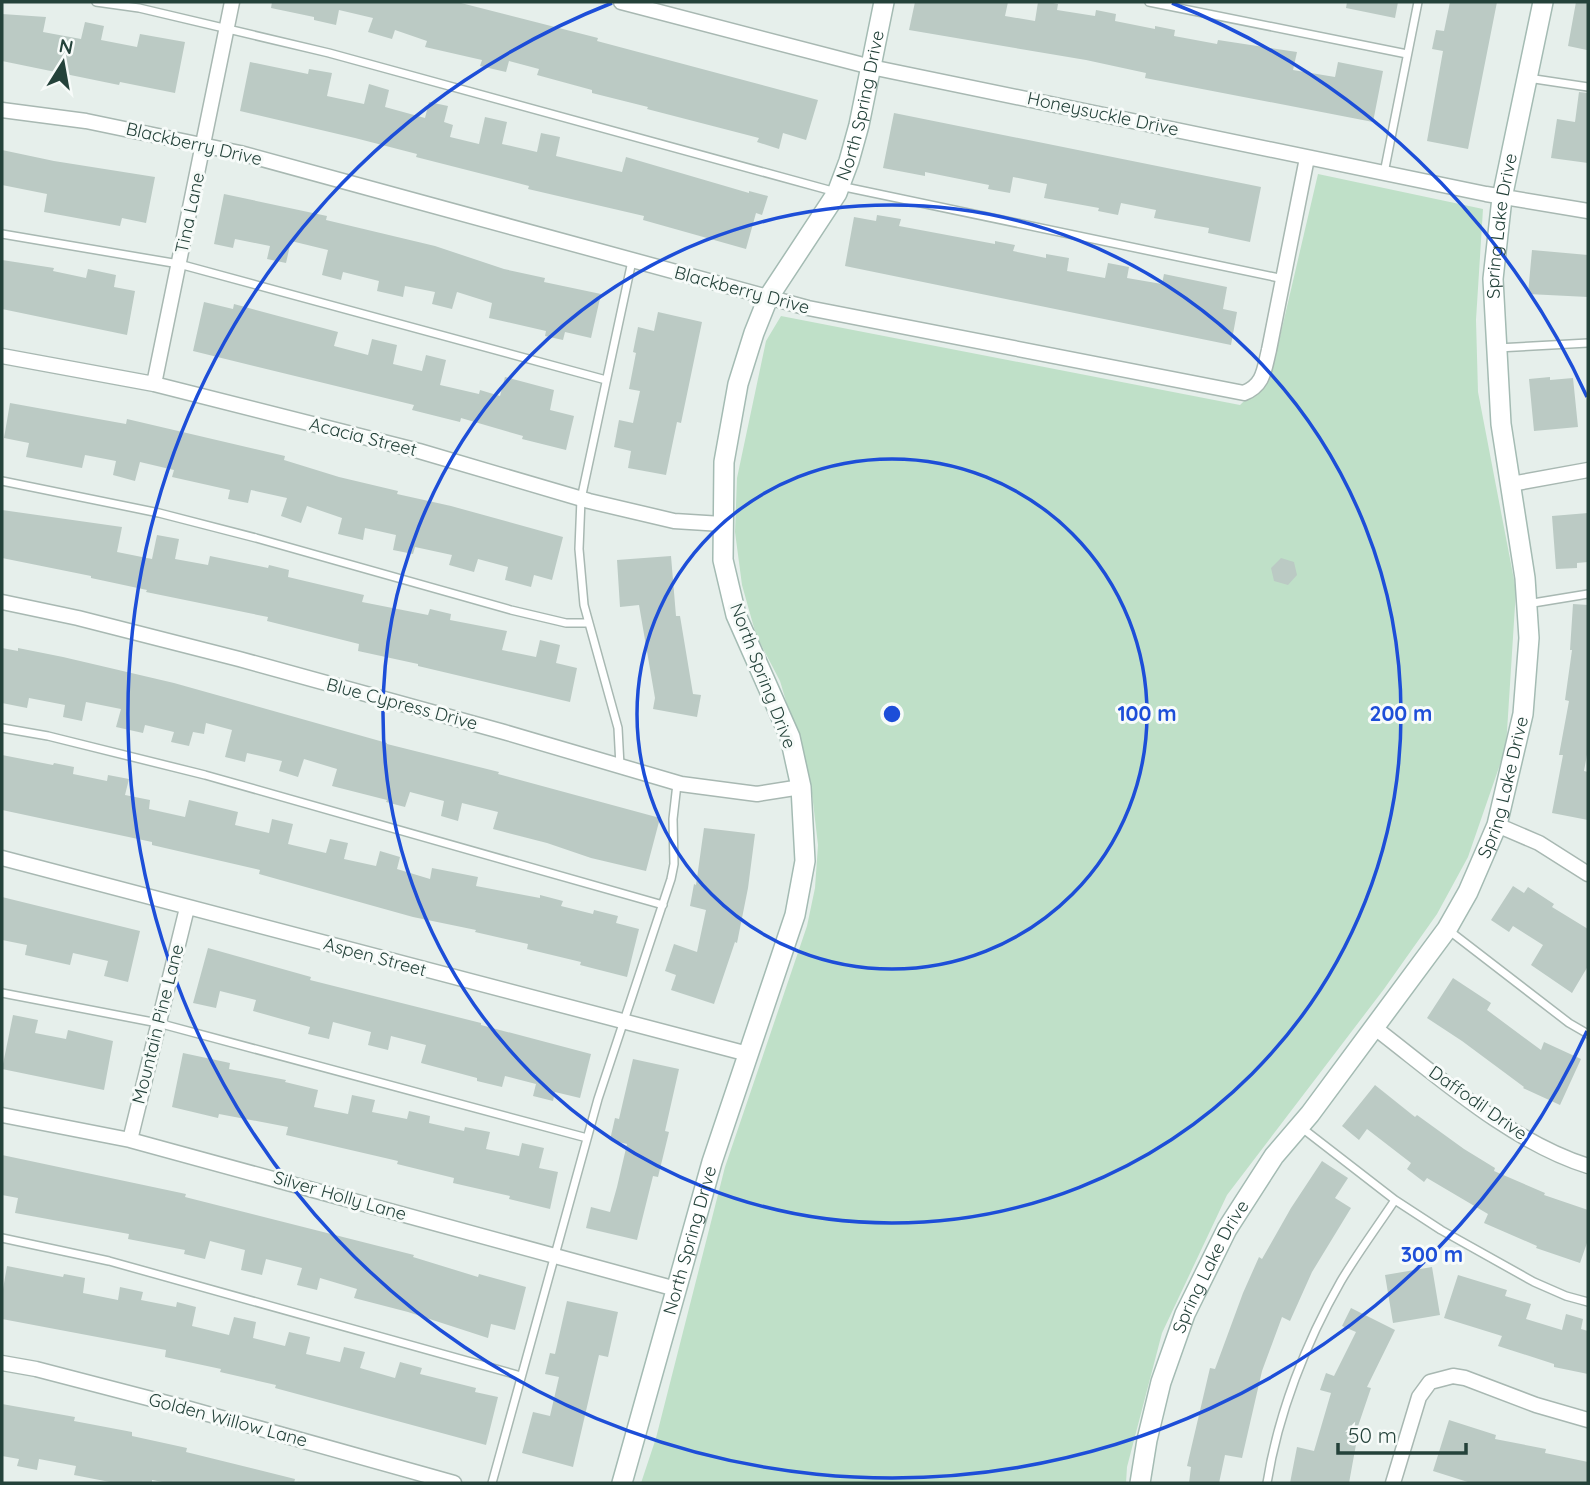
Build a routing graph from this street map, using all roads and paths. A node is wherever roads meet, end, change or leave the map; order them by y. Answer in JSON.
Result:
{"nodes":[{"id":1,"x":96,"y":2,"type":"edge"},
{"id":2,"x":232,"y":2,"type":"edge"},
{"id":3,"x":621,"y":2,"type":"edge"},
{"id":4,"x":884,"y":2,"type":"edge"},
{"id":5,"x":1149,"y":2,"type":"edge"},
{"id":6,"x":1418,"y":2,"type":"edge"},
{"id":7,"x":1543,"y":2,"type":"edge"},
{"id":8,"x":227,"y":28,"type":"junction"},
{"id":9,"x":1407,"y":54,"type":"junction"},
{"id":10,"x":871,"y":67,"type":"junction"},
{"id":11,"x":1527,"y":78,"type":"junction"},
{"id":12,"x":1588,"y":87,"type":"edge"},
{"id":13,"x":2,"y":110,"type":"edge"},
{"id":14,"x":204,"y":145,"type":"junction"},
{"id":15,"x":1307,"y":158,"type":"junction"},
{"id":16,"x":1384,"y":173,"type":"junction"},
{"id":17,"x":838,"y":189,"type":"junction"},
{"id":18,"x":1502,"y":198,"type":"junction"},
{"id":19,"x":1588,"y":211,"type":"edge"},
{"id":20,"x":2,"y":234,"type":"edge"},
{"id":21,"x":632,"y":261,"type":"junction"},
{"id":22,"x":179,"y":264,"type":"junction"},
{"id":23,"x":1285,"y":279,"type":"junction"},
{"id":24,"x":768,"y":298,"type":"junction"},
{"id":25,"x":1588,"y":343,"type":"edge"},
{"id":26,"x":1496,"y":348,"type":"junction"},
{"id":27,"x":2,"y":356,"type":"edge"},
{"id":28,"x":607,"y":380,"type":"junction"},
{"id":29,"x":154,"y":384,"type":"junction"},
{"id":30,"x":1588,"y":470,"type":"edge"},
{"id":31,"x":2,"y":481,"type":"edge"},
{"id":32,"x":1511,"y":484,"type":"junction"},
{"id":33,"x":580,"y":499,"type":"junction"},
{"id":34,"x":722,"y":524,"type":"junction"},
{"id":35,"x":1588,"y":593,"type":"edge"},
{"id":36,"x":2,"y":602,"type":"edge"},
{"id":37,"x":1527,"y":604,"type":"junction"},
{"id":38,"x":588,"y":623,"type":"junction"},
{"id":39,"x":2,"y":728,"type":"edge"},
{"id":40,"x":620,"y":766,"type":"junction"},
{"id":41,"x":678,"y":783,"type":"junction"},
{"id":42,"x":802,"y":786,"type":"junction"},
{"id":43,"x":1497,"y":825,"type":"junction"},
{"id":44,"x":2,"y":858,"type":"edge"},
{"id":45,"x":1588,"y":874,"type":"edge"},
{"id":46,"x":663,"y":905,"type":"junction"},
{"id":47,"x":187,"y":908,"type":"junction"},
{"id":48,"x":1447,"y":929,"type":"junction"},
{"id":49,"x":2,"y":993,"type":"edge"},
{"id":50,"x":624,"y":1021,"type":"junction"},
{"id":51,"x":158,"y":1023,"type":"junction"},
{"id":52,"x":1375,"y":1027,"type":"junction"},
{"id":53,"x":1588,"y":1034,"type":"edge"},
{"id":54,"x":748,"y":1054,"type":"junction"},
{"id":55,"x":2,"y":1115,"type":"edge"},
{"id":56,"x":1299,"y":1125,"type":"junction"},
{"id":57,"x":587,"y":1138,"type":"junction"},
{"id":58,"x":130,"y":1140,"type":"junction"},
{"id":59,"x":1588,"y":1166,"type":"edge"},
{"id":60,"x":1395,"y":1200,"type":"junction"},
{"id":61,"x":2,"y":1238,"type":"edge"},
{"id":62,"x":554,"y":1255,"type":"junction"},
{"id":63,"x":676,"y":1289,"type":"junction"},
{"id":64,"x":1588,"y":1302,"type":"edge"},
{"id":65,"x":2,"y":1363,"type":"edge"},
{"id":66,"x":521,"y":1376,"type":"junction"},
{"id":67,"x":1588,"y":1420,"type":"edge"},
{"id":68,"x":454,"y":1483,"type":"edge"},
{"id":69,"x":492,"y":1483,"type":"edge"},
{"id":70,"x":622,"y":1483,"type":"edge"},
{"id":71,"x":1140,"y":1483,"type":"edge"},
{"id":72,"x":1267,"y":1483,"type":"edge"},
{"id":73,"x":1393,"y":1483,"type":"edge"}],
"edges":[{"from":1,"to":8,"type":"lane"},
{"from":2,"to":8,"type":"street","name":"Tina Lane"},
{"from":3,"to":10,"type":"street","name":"Honeysuckle Drive"},
{"from":4,"to":10,"type":"street","name":"North Spring Drive"},
{"from":5,"to":9,"type":"lane"},
{"from":6,"to":9,"type":"lane"},
{"from":7,"to":11,"type":"street","name":"Spring Lake Drive"},
{"from":8,"to":14,"type":"street","name":"Tina Lane"},
{"from":8,"to":17,"type":"lane"},
{"from":9,"to":16,"type":"lane"},
{"from":10,"to":15,"type":"street","name":"Honeysuckle Drive"},
{"from":10,"to":17,"type":"street","name":"North Spring Drive"},
{"from":11,"to":12,"type":"lane"},
{"from":11,"to":18,"type":"street","name":"Spring Lake Drive"},
{"from":13,"to":14,"type":"street","name":"Blackberry Drive"},
{"from":14,"to":21,"type":"street","name":"Blackberry Drive"},
{"from":14,"to":22,"type":"street","name":"Tina Lane"},
{"from":15,"to":16,"type":"street","name":"Honeysuckle Drive"},
{"from":15,"to":23,"type":"street","name":"Blackberry Drive"},
{"from":16,"to":18,"type":"street","name":"Honeysuckle Drive"},
{"from":17,"to":23,"type":"lane"},
{"from":17,"to":24,"type":"street","name":"North Spring Drive"},
{"from":18,"to":19,"type":"street","name":"Honeysuckle Drive"},
{"from":18,"to":26,"type":"street","name":"Spring Lake Drive"},
{"from":20,"to":22,"type":"lane"},
{"from":21,"to":24,"type":"street","name":"Blackberry Drive"},
{"from":21,"to":28,"type":"lane"},
{"from":22,"to":28,"type":"lane"},
{"from":22,"to":29,"type":"street","name":"Tina Lane"},
{"from":23,"to":24,"type":"street","name":"Blackberry Drive"},
{"from":24,"to":34,"type":"street","name":"North Spring Drive"},
{"from":25,"to":26,"type":"lane"},
{"from":26,"to":32,"type":"street","name":"Spring Lake Drive"},
{"from":27,"to":29,"type":"street","name":"Acacia Street"},
{"from":28,"to":33,"type":"lane"},
{"from":29,"to":33,"type":"street","name":"Acacia Street"},
{"from":30,"to":32,"type":"street"},
{"from":31,"to":38,"type":"lane"},
{"from":32,"to":37,"type":"street","name":"Spring Lake Drive"},
{"from":33,"to":34,"type":"street","name":"Acacia Street"},
{"from":33,"to":38,"type":"lane"},
{"from":34,"to":42,"type":"street","name":"North Spring Drive"},
{"from":35,"to":37,"type":"lane"},
{"from":36,"to":40,"type":"street","name":"Blue Cypress Drive"},
{"from":37,"to":43,"type":"street","name":"Spring Lake Drive"},
{"from":38,"to":40,"type":"lane"},
{"from":39,"to":46,"type":"lane"},
{"from":40,"to":41,"type":"street","name":"Blue Cypress Drive"},
{"from":41,"to":42,"type":"street","name":"Blue Cypress Drive"},
{"from":41,"to":46,"type":"lane"},
{"from":42,"to":54,"type":"street","name":"North Spring Drive"},
{"from":43,"to":45,"type":"street"},
{"from":43,"to":48,"type":"street","name":"Spring Lake Drive"},
{"from":44,"to":47,"type":"street","name":"Aspen Street"},
{"from":46,"to":50,"type":"lane"},
{"from":47,"to":50,"type":"street","name":"Aspen Street"},
{"from":47,"to":51,"type":"street","name":"Mountain Pine Lane"},
{"from":48,"to":52,"type":"street","name":"Spring Lake Drive"},
{"from":48,"to":53,"type":"lane"},
{"from":49,"to":51,"type":"lane"},
{"from":50,"to":54,"type":"street","name":"Aspen Street"},
{"from":50,"to":57,"type":"lane"},
{"from":51,"to":57,"type":"lane"},
{"from":51,"to":58,"type":"street","name":"Mountain Pine Lane"},
{"from":52,"to":56,"type":"street","name":"Spring Lake Drive"},
{"from":52,"to":59,"type":"street","name":"Daffodil Drive"},
{"from":54,"to":63,"type":"street","name":"North Spring Drive"},
{"from":55,"to":58,"type":"street","name":"Silver Holly Lane"},
{"from":56,"to":60,"type":"lane"},
{"from":56,"to":71,"type":"street","name":"Spring Lake Drive"},
{"from":57,"to":62,"type":"lane"},
{"from":58,"to":62,"type":"street","name":"Silver Holly Lane"},
{"from":60,"to":64,"type":"lane"},
{"from":60,"to":72,"type":"lane"},
{"from":61,"to":66,"type":"lane"},
{"from":62,"to":63,"type":"street","name":"Silver Holly Lane"},
{"from":62,"to":66,"type":"lane"},
{"from":63,"to":70,"type":"street","name":"North Spring Drive"},
{"from":65,"to":68,"type":"street","name":"Golden Willow Lane"},
{"from":66,"to":69,"type":"lane"},
{"from":67,"to":73,"type":"street"}]}
